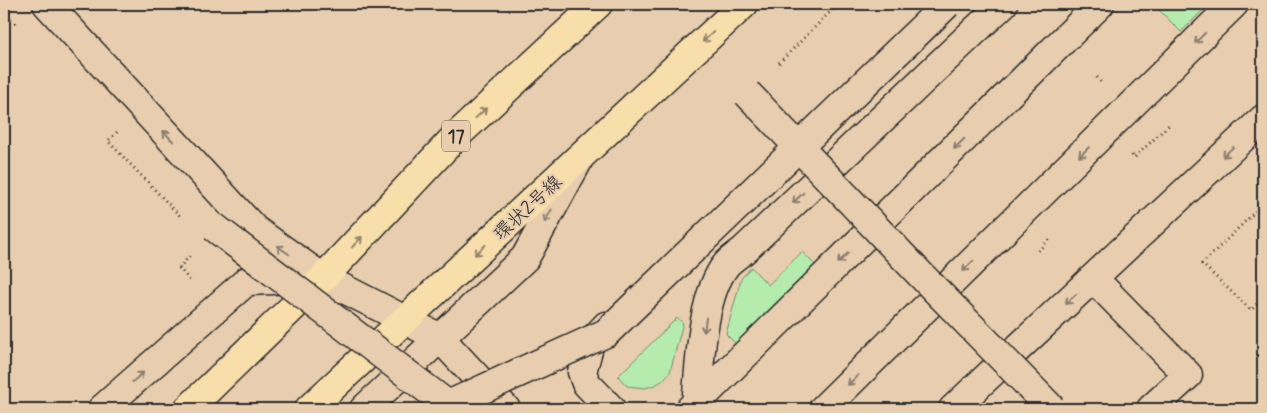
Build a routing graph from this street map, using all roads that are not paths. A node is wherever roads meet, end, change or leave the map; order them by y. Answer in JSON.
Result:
{"nodes":[{"id":1,"x":47,"y":4,"type":"edge"},
{"id":2,"x":598,"y":4,"type":"edge"},
{"id":3,"x":744,"y":4,"type":"edge"},
{"id":4,"x":938,"y":4,"type":"edge"},
{"id":5,"x":947,"y":4,"type":"edge"},
{"id":6,"x":1003,"y":4,"type":"edge"},
{"id":7,"x":1100,"y":4,"type":"edge"},
{"id":8,"x":1234,"y":4,"type":"edge"},
{"id":9,"x":747,"y":93,"type":"dead end"},
{"id":10,"x":1263,"y":119,"type":"edge"},
{"id":11,"x":799,"y":147,"type":"junction"},
{"id":12,"x":580,"y":158,"type":"junction"},
{"id":13,"x":214,"y":227,"type":"dead end"},
{"id":14,"x":323,"y":278,"type":"junction"},
{"id":15,"x":1094,"y":279,"type":"junction"},
{"id":16,"x":404,"y":320,"type":"junction"},
{"id":17,"x":440,"y":338,"type":"junction"},
{"id":18,"x":1009,"y":365,"type":"junction"},
{"id":19,"x":450,"y":407,"type":"edge"},
{"id":20,"x":693,"y":407,"type":"edge"},
{"id":21,"x":102,"y":409,"type":"edge"},
{"id":22,"x":188,"y":409,"type":"edge"},
{"id":23,"x":309,"y":409,"type":"edge"},
{"id":24,"x":364,"y":409,"type":"edge"},
{"id":25,"x":506,"y":409,"type":"edge"},
{"id":26,"x":611,"y":409,"type":"edge"},
{"id":27,"x":823,"y":409,"type":"edge"},
{"id":28,"x":953,"y":409,"type":"edge"},
{"id":29,"x":961,"y":409,"type":"edge"},
{"id":30,"x":1052,"y":409,"type":"edge"},
{"id":31,"x":1151,"y":409,"type":"edge"}],
"edges":[{"from":14,"to":1,"type":"street","one_way":true},
{"from":14,"to":2,"type":"main road","number":"17","one_way":true},
{"from":3,"to":12,"type":"main road","name":"環状2号線","one_way":true},
{"from":4,"to":26,"type":"street"},
{"from":5,"to":11,"type":"street","bridge":true},
{"from":6,"to":20,"type":"street","one_way":true},
{"from":7,"to":20,"type":"street","one_way":true},
{"from":8,"to":27,"type":"street","one_way":true},
{"from":9,"to":11,"type":"street","bridge":true},
{"from":10,"to":15,"type":"street","one_way":true},
{"from":11,"to":18,"type":"street","bridge":true},
{"from":11,"to":19,"type":"street","bridge":true},
{"from":12,"to":16,"type":"main road","name":"環状2号線","one_way":true},
{"from":12,"to":17,"type":"street","one_way":true},
{"from":13,"to":19,"type":"street","bridge":true},
{"from":14,"to":16,"type":"street"},
{"from":21,"to":14,"type":"street","one_way":true},
{"from":14,"to":22,"type":"main road","number":"17"},
{"from":15,"to":28,"type":"street","one_way":true},
{"from":15,"to":31,"type":"street"},
{"from":16,"to":17,"type":"street"},
{"from":16,"to":23,"type":"main road","name":"環状2号線"},
{"from":17,"to":24,"type":"street"},
{"from":17,"to":25,"type":"street"},
{"from":18,"to":29,"type":"street"},
{"from":18,"to":30,"type":"street","bridge":true}]}
